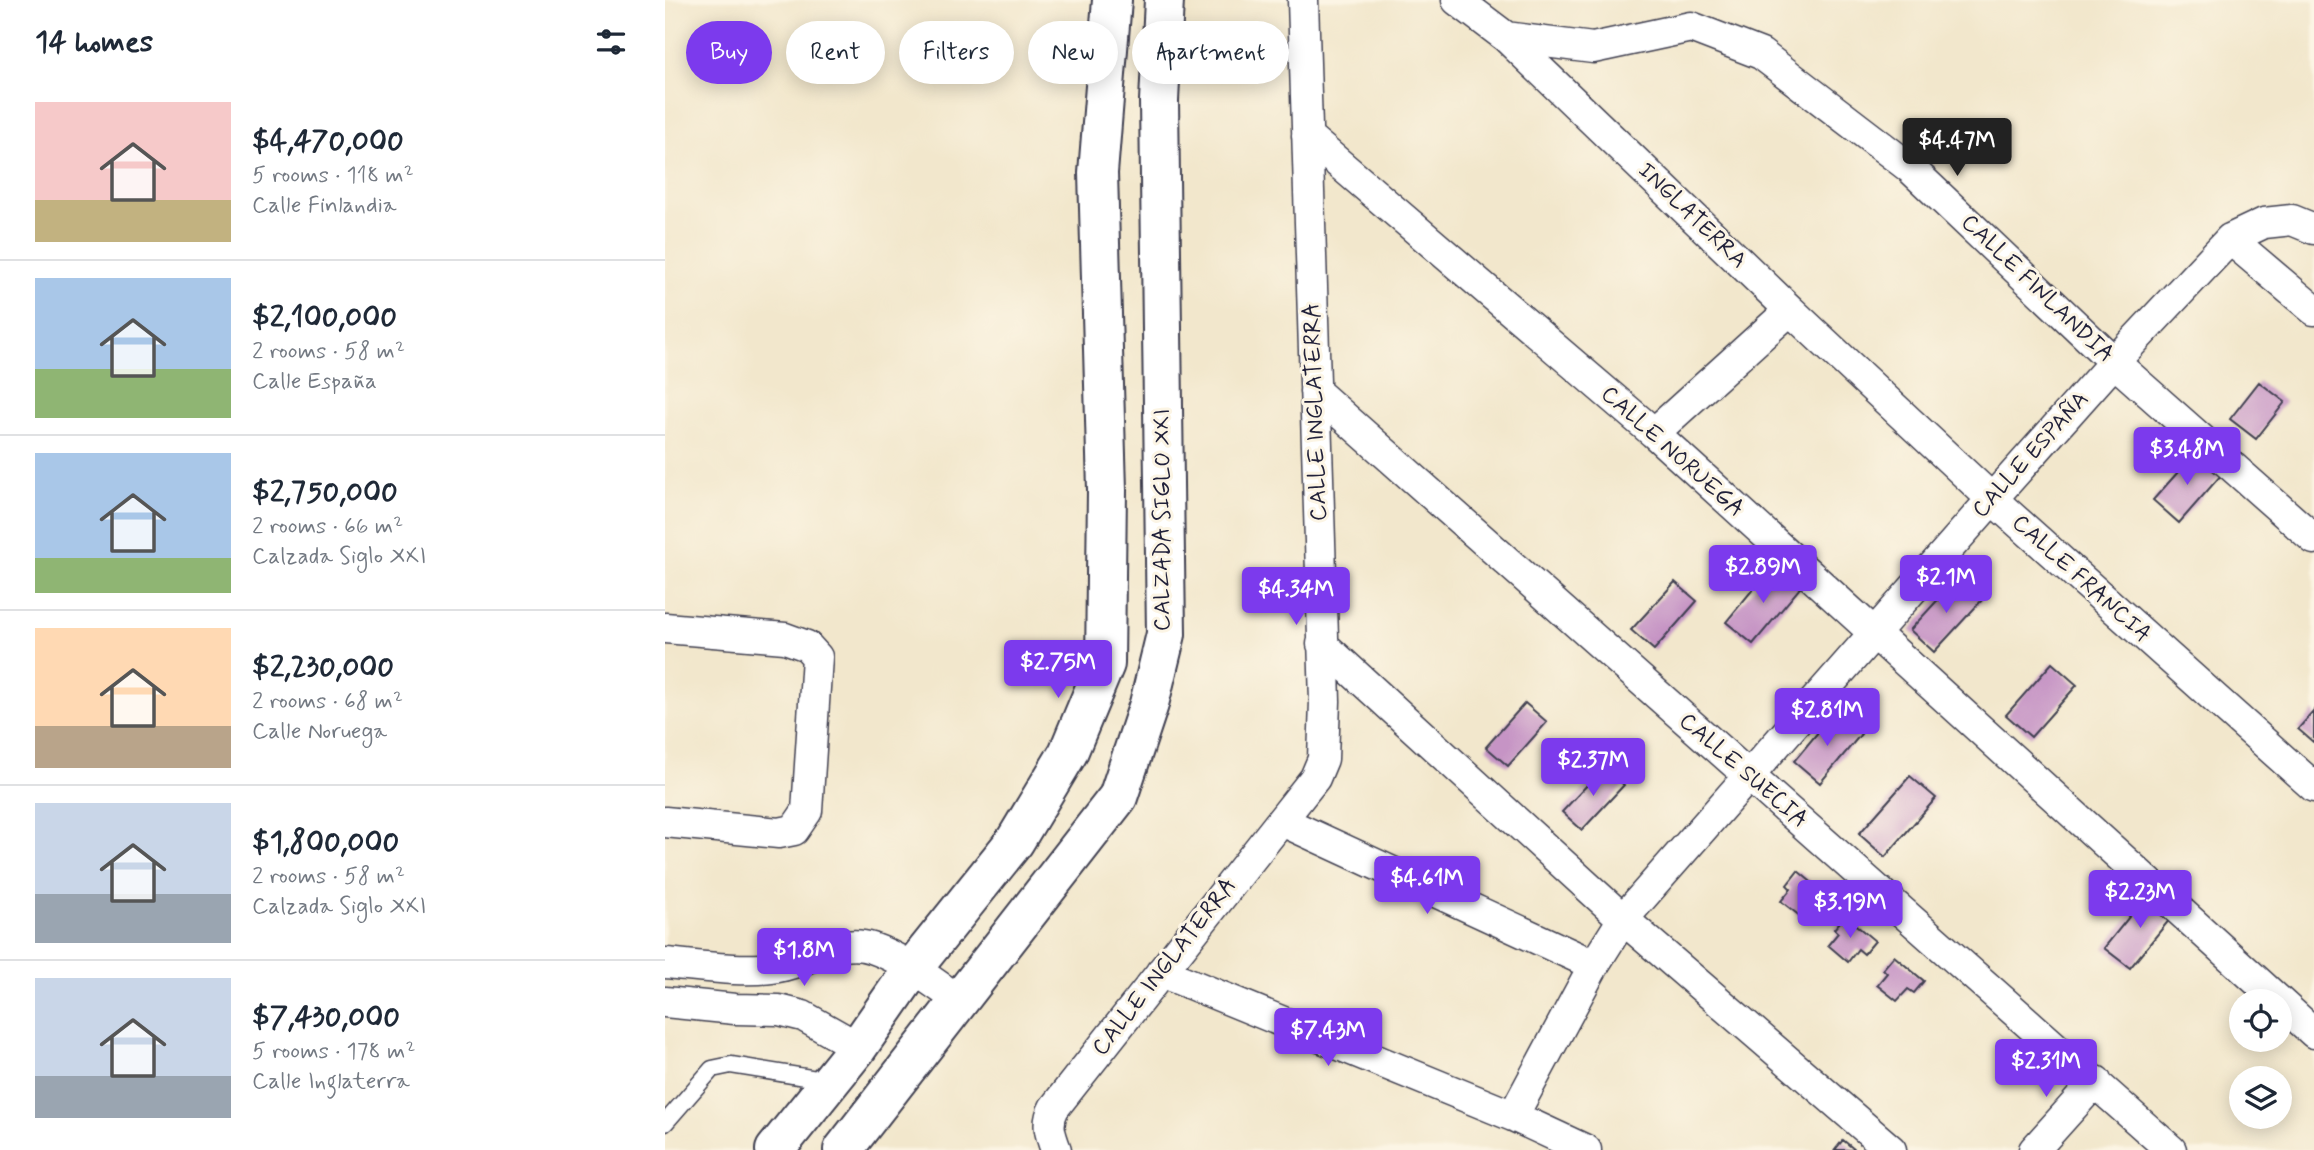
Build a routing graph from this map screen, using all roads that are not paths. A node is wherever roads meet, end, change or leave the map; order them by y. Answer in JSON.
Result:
{"nodes":[{"id":1,"x":1112,"y":0,"type":"edge"},
{"id":2,"x":1164,"y":0,"type":"edge"},
{"id":3,"x":1303,"y":0,"type":"edge"},
{"id":4,"x":1457,"y":0,"type":"edge"},
{"id":5,"x":1506,"y":37,"type":"junction"},
{"id":6,"x":1307,"y":136,"type":"junction"},
{"id":7,"x":2314,"y":229,"type":"edge"},
{"id":8,"x":2230,"y":239,"type":"junction"},
{"id":9,"x":1790,"y":310,"type":"junction"},
{"id":10,"x":2314,"y":310,"type":"edge"},
{"id":11,"x":2114,"y":362,"type":"junction"},
{"id":12,"x":1315,"y":391,"type":"junction"},
{"id":13,"x":1654,"y":433,"type":"junction"},
{"id":14,"x":1992,"y":499,"type":"junction"},
{"id":15,"x":2314,"y":540,"type":"edge"},
{"id":16,"x":665,"y":628,"type":"edge"},
{"id":17,"x":1874,"y":634,"type":"junction"},
{"id":18,"x":1322,"y":644,"type":"junction"},
{"id":19,"x":1748,"y":775,"type":"junction"},
{"id":20,"x":2314,"y":788,"type":"edge"},
{"id":21,"x":1282,"y":821,"type":"junction"},
{"id":22,"x":665,"y":822,"type":"edge"},
{"id":23,"x":1623,"y":919,"type":"junction"},
{"id":24,"x":665,"y":963,"type":"edge"},
{"id":25,"x":1594,"y":965,"type":"junction"},
{"id":26,"x":779,"y":967,"type":"junction"},
{"id":27,"x":913,"y":968,"type":"junction"},
{"id":28,"x":1161,"y":972,"type":"junction"},
{"id":29,"x":2266,"y":989,"type":"edge"},
{"id":30,"x":960,"y":1000,"type":"junction"},
{"id":31,"x":665,"y":1002,"type":"edge"},
{"id":32,"x":779,"y":1010,"type":"junction"},
{"id":33,"x":2292,"y":1013,"type":"edge"},
{"id":34,"x":2314,"y":1033,"type":"edge"},
{"id":35,"x":858,"y":1047,"type":"junction"},
{"id":36,"x":831,"y":1081,"type":"junction"},
{"id":37,"x":2096,"y":1081,"type":"junction"},
{"id":38,"x":1513,"y":1116,"type":"junction"},
{"id":39,"x":665,"y":1123,"type":"edge"},
{"id":40,"x":775,"y":1150,"type":"edge"},
{"id":41,"x":843,"y":1150,"type":"edge"},
{"id":42,"x":1057,"y":1150,"type":"edge"},
{"id":43,"x":1586,"y":1150,"type":"edge"},
{"id":44,"x":1891,"y":1150,"type":"edge"},
{"id":45,"x":2034,"y":1150,"type":"edge"},
{"id":46,"x":2171,"y":1150,"type":"edge"}],
"edges":[{"from":1,"to":27,"type":"main road"},
{"from":2,"to":30,"type":"main road","name":"CALZADA SIGLO XXI"},
{"from":3,"to":6,"type":"street","name":"CALLE INGLATERRA"},
{"from":4,"to":5,"type":"street","name":"INGLATERRA"},
{"from":5,"to":9,"type":"street","name":"INGLATERRA"},
{"from":5,"to":11,"type":"street","name":"CALLE FINLANDIA"},
{"from":6,"to":12,"type":"street","name":"CALLE INGLATERRA"},
{"from":6,"to":13,"type":"street","name":"CALLE NORUEGA"},
{"from":7,"to":8,"type":"street"},
{"from":8,"to":10,"type":"street"},
{"from":8,"to":11,"type":"street","name":"CALLE ESPAÑA"},
{"from":9,"to":13,"type":"street"},
{"from":9,"to":14,"type":"street","name":"CALLE FRANCIA"},
{"from":11,"to":14,"type":"street","name":"CALLE ESPAÑA"},
{"from":11,"to":15,"type":"street","name":"CALLE FINLANDIA"},
{"from":12,"to":18,"type":"street","name":"CALLE INGLATERRA"},
{"from":12,"to":19,"type":"street","name":"CALLE SUECIA"},
{"from":13,"to":17,"type":"street","name":"CALLE NORUEGA"},
{"from":14,"to":17,"type":"street","name":"CALLE ESPAÑA"},
{"from":14,"to":20,"type":"street","name":"CALLE FRANCIA"},
{"from":16,"to":22,"type":"street"},
{"from":17,"to":19,"type":"street","name":"CALLE ESPAÑA"},
{"from":17,"to":29,"type":"street","name":"CALLE NORUEGA"},
{"from":18,"to":21,"type":"street","name":"CALLE INGLATERRA"},
{"from":18,"to":23,"type":"street"},
{"from":19,"to":23,"type":"street","name":"CALLE ESPAÑA"},
{"from":19,"to":37,"type":"street","name":"CALLE SUECIA"},
{"from":21,"to":25,"type":"street"},
{"from":21,"to":28,"type":"street","name":"CALLE INGLATERRA"},
{"from":23,"to":25,"type":"street","name":"CALLE ESPAÑA"},
{"from":23,"to":44,"type":"street"},
{"from":24,"to":26,"type":"street"},
{"from":25,"to":38,"type":"street","name":"CALLE ESPAÑA"},
{"from":26,"to":27,"type":"street"},
{"from":26,"to":32,"type":"street"},
{"from":27,"to":30,"type":"street"},
{"from":27,"to":35,"type":"main road"},
{"from":28,"to":38,"type":"street"},
{"from":28,"to":42,"type":"street","name":"CALLE INGLATERRA"},
{"from":30,"to":41,"type":"main road","name":"CALZADA SIGLO XXI"},
{"from":31,"to":32,"type":"street"},
{"from":32,"to":35,"type":"street"},
{"from":33,"to":34,"type":"street","name":"CALLE NORUEGA"},
{"from":35,"to":36,"type":"main road"},
{"from":36,"to":39,"type":"lane"},
{"from":36,"to":40,"type":"main road"},
{"from":37,"to":45,"type":"street"},
{"from":37,"to":46,"type":"street","name":"CALLE SUECIA"},
{"from":38,"to":43,"type":"street"}]}
